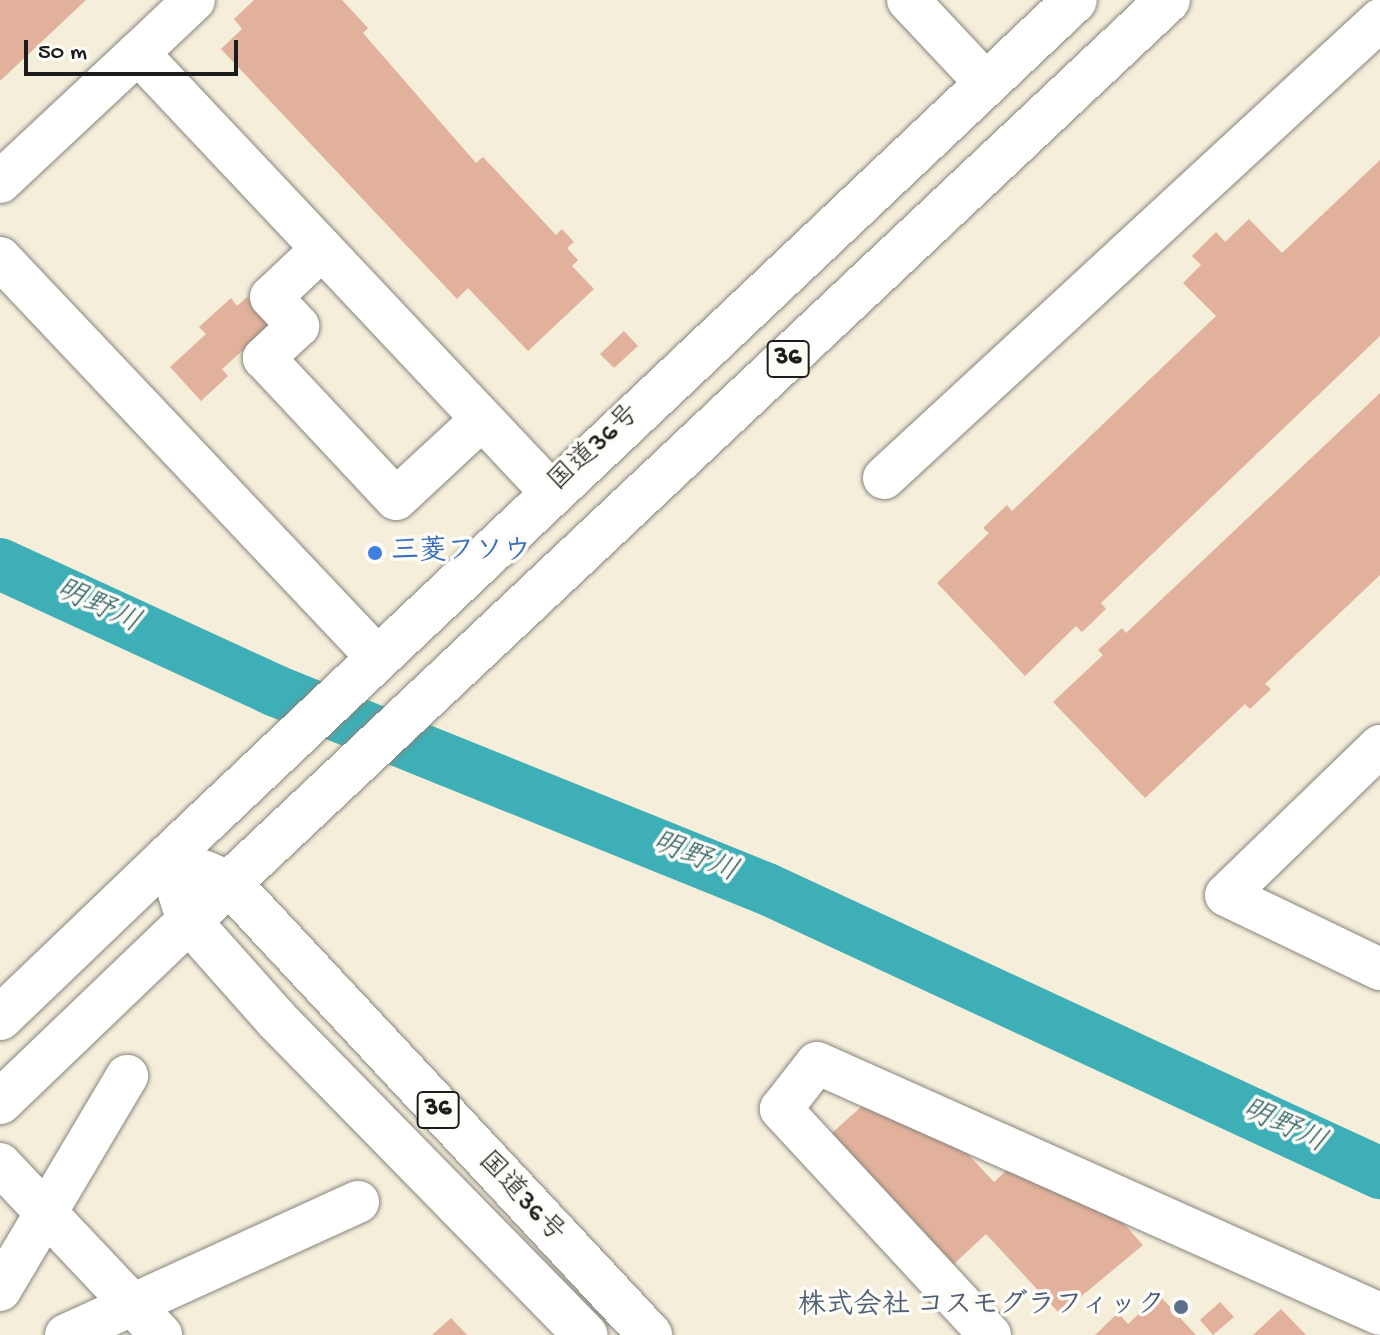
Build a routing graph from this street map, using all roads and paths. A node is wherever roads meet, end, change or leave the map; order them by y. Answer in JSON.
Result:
{"nodes":[{"id":1,"x":194,"y":0,"type":"edge"},
{"id":2,"x":908,"y":0,"type":"edge"},
{"id":3,"x":1075,"y":0,"type":"edge"},
{"id":4,"x":1168,"y":0,"type":"edge"},
{"id":5,"x":1380,"y":20,"type":"edge"},
{"id":6,"x":138,"y":53,"type":"junction"},
{"id":7,"x":986,"y":83,"type":"junction"},
{"id":8,"x":0,"y":182,"type":"edge"},
{"id":9,"x":322,"y":249,"type":"junction"},
{"id":10,"x":0,"y":258,"type":"edge"},
{"id":11,"x":482,"y":419,"type":"junction"},
{"id":12,"x":884,"y":478,"type":"dead end"},
{"id":13,"x":550,"y":491,"type":"junction"},
{"id":14,"x":378,"y":658,"type":"junction"},
{"id":15,"x":1380,"y":746,"type":"edge"},
{"id":16,"x":169,"y":856,"type":"junction"},
{"id":17,"x":229,"y":883,"type":"junction"},
{"id":18,"x":189,"y":921,"type":"junction"},
{"id":19,"x":1380,"y":969,"type":"edge"},
{"id":20,"x":0,"y":1018,"type":"edge"},
{"id":21,"x":127,"y":1076,"type":"dead end"},
{"id":22,"x":0,"y":1102,"type":"edge"},
{"id":23,"x":0,"y":1164,"type":"edge"},
{"id":24,"x":358,"y":1202,"type":"dead end"},
{"id":25,"x":48,"y":1212,"type":"junction"},
{"id":26,"x":0,"y":1290,"type":"edge"},
{"id":27,"x":133,"y":1304,"type":"junction"},
{"id":28,"x":1380,"y":1314,"type":"edge"},
{"id":29,"x":66,"y":1335,"type":"edge"},
{"id":30,"x":161,"y":1335,"type":"edge"},
{"id":31,"x":585,"y":1335,"type":"edge"},
{"id":32,"x":650,"y":1335,"type":"edge"},
{"id":33,"x":990,"y":1335,"type":"edge"}],
"edges":[{"from":1,"to":6,"type":"street"},
{"from":2,"to":7,"type":"street"},
{"from":3,"to":7,"type":"main road","name":"国道36号","number":"36"},
{"from":4,"to":17,"type":"main road","number":"36"},
{"from":5,"to":12,"type":"street"},
{"from":6,"to":8,"type":"street"},
{"from":6,"to":9,"type":"street"},
{"from":7,"to":13,"type":"main road","name":"国道36号","number":"36"},
{"from":9,"to":11,"type":"street"},
{"from":9,"to":11,"type":"street"},
{"from":10,"to":14,"type":"street"},
{"from":11,"to":13,"type":"street"},
{"from":13,"to":14,"type":"main road","name":"国道36号","number":"36"},
{"from":14,"to":16,"type":"main road","name":"国道36号","number":"36"},
{"from":15,"to":19,"type":"street"},
{"from":16,"to":17,"type":"main road","number":"36"},
{"from":16,"to":18,"type":"main road","name":"国道36号","number":"36"},
{"from":16,"to":20,"type":"main road"},
{"from":17,"to":18,"type":"main road","number":"36"},
{"from":17,"to":32,"type":"main road","name":"国道36号","number":"36"},
{"from":18,"to":22,"type":"main road"},
{"from":18,"to":31,"type":"main road","name":"国道36号","number":"36"},
{"from":21,"to":25,"type":"street"},
{"from":23,"to":25,"type":"street"},
{"from":24,"to":27,"type":"street"},
{"from":25,"to":26,"type":"street"},
{"from":25,"to":27,"type":"street"},
{"from":27,"to":29,"type":"street"},
{"from":27,"to":30,"type":"street"},
{"from":28,"to":33,"type":"street"}]}
